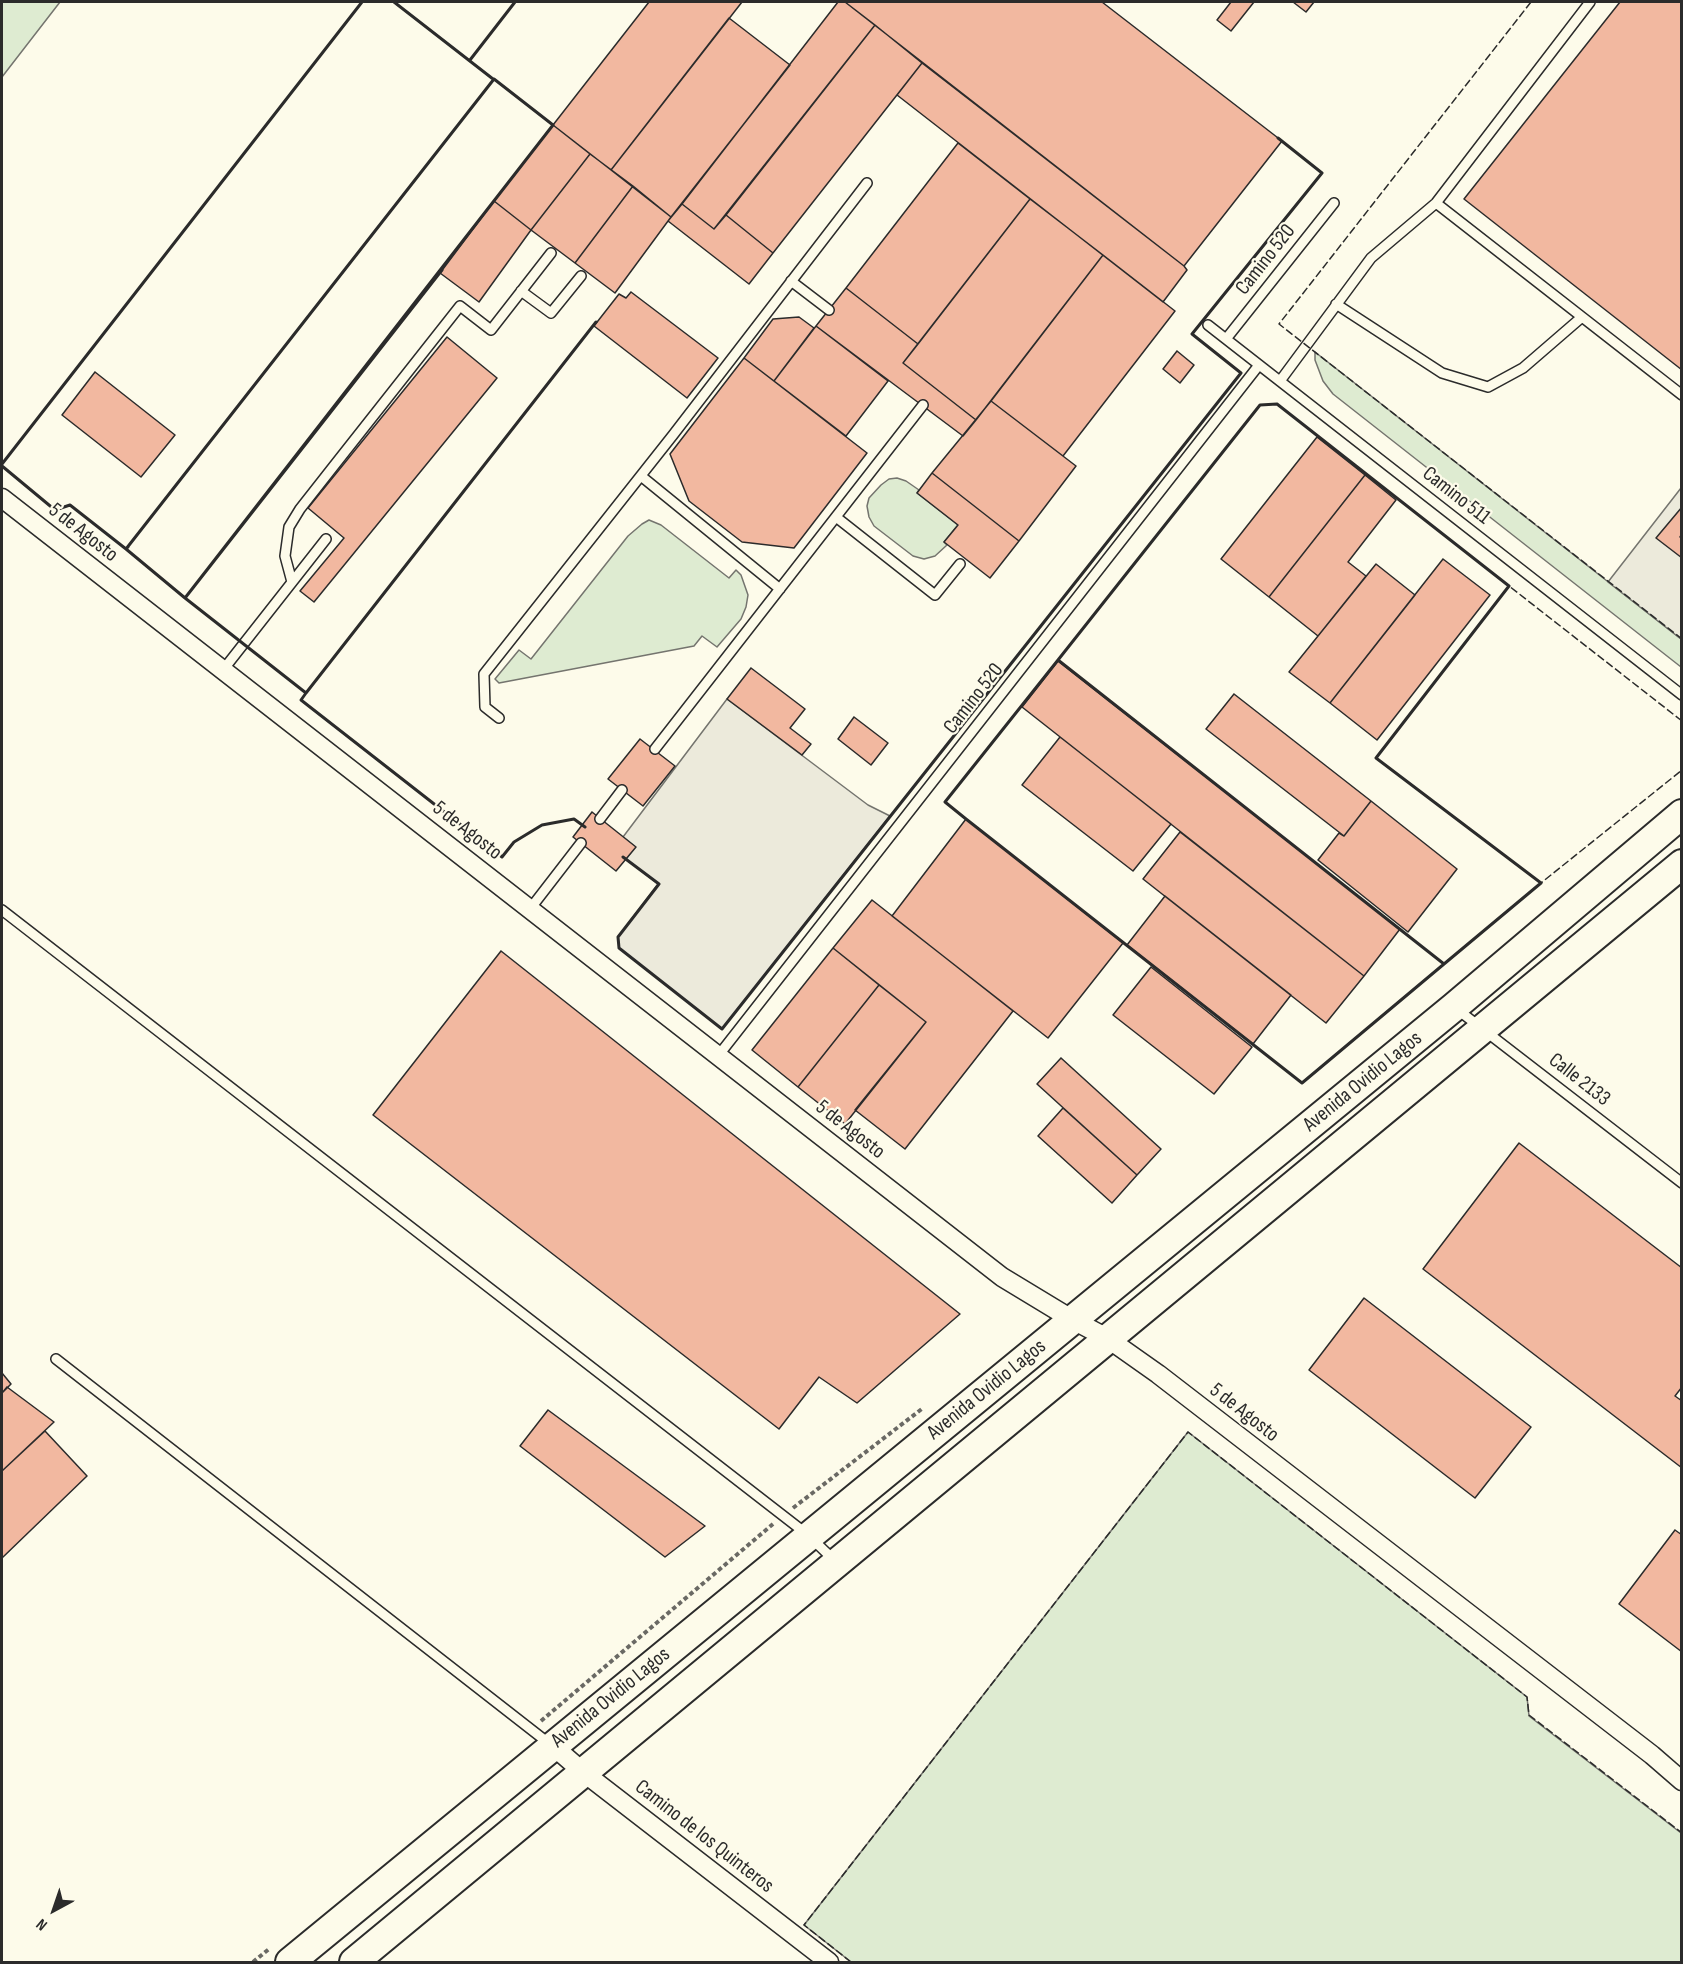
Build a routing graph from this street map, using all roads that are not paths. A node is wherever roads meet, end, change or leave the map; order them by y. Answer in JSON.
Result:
{"nodes":[{"id":1,"x":1590,"y":2,"type":"edge"},
{"id":2,"x":867,"y":183,"type":"dead end"},
{"id":3,"x":1334,"y":203,"type":"dead end"},
{"id":4,"x":1436,"y":203,"type":"junction"},
{"id":5,"x":551,"y":253,"type":"dead end"},
{"id":6,"x":581,"y":276,"type":"dead end"},
{"id":7,"x":791,"y":281,"type":"junction"},
{"id":8,"x":521,"y":291,"type":"junction"},
{"id":9,"x":1336,"y":304,"type":"junction"},
{"id":10,"x":829,"y":310,"type":"dead end"},
{"id":11,"x":1582,"y":317,"type":"junction"},
{"id":12,"x":1208,"y":325,"type":"dead end"},
{"id":13,"x":1226,"y":339,"type":"junction"},
{"id":14,"x":1259,"y":365,"type":"junction"},
{"id":15,"x":1280,"y":381,"type":"junction"},
{"id":16,"x":1682,"y":394,"type":"edge"},
{"id":17,"x":923,"y":405,"type":"dead end"},
{"id":18,"x":641,"y":476,"type":"junction"},
{"id":19,"x":2,"y":498,"type":"edge"},
{"id":20,"x":836,"y":517,"type":"junction"},
{"id":21,"x":326,"y":539,"type":"dead end"},
{"id":22,"x":960,"y":564,"type":"dead end"},
{"id":23,"x":292,"y":582,"type":"junction"},
{"id":24,"x":780,"y":589,"type":"junction"},
{"id":25,"x":223,"y":670,"type":"junction"},
{"id":26,"x":1682,"y":695,"type":"edge"},
{"id":27,"x":499,"y":718,"type":"dead end"},
{"id":28,"x":654,"y":749,"type":"dead end"},
{"id":29,"x":622,"y":790,"type":"dead end"},
{"id":30,"x":1682,"y":814,"type":"edge"},
{"id":31,"x":600,"y":819,"type":"dead end"},
{"id":32,"x":581,"y":843,"type":"dead end"},
{"id":33,"x":1682,"y":864,"type":"edge"},
{"id":34,"x":530,"y":909,"type":"junction"},
{"id":35,"x":2,"y":910,"type":"edge"},
{"id":36,"x":1454,"y":1006,"type":"junction"},
{"id":37,"x":1482,"y":1029,"type":"junction"},
{"id":38,"x":718,"y":1056,"type":"junction"},
{"id":39,"x":1682,"y":1183,"type":"edge"},
{"id":40,"x":1073,"y":1320,"type":"junction"},
{"id":41,"x":1107,"y":1338,"type":"junction"},
{"id":42,"x":56,"y":1359,"type":"dead end"},
{"id":43,"x":808,"y":1535,"type":"junction"},
{"id":44,"x":837,"y":1563,"type":"junction"},
{"id":45,"x":553,"y":1746,"type":"junction"},
{"id":46,"x":583,"y":1772,"type":"junction"},
{"id":47,"x":1682,"y":1781,"type":"edge"},
{"id":48,"x":290,"y":1962,"type":"edge"},
{"id":49,"x":354,"y":1962,"type":"edge"},
{"id":50,"x":829,"y":1962,"type":"edge"}],
"edges":[{"from":1,"to":4,"type":"lane"},
{"from":2,"to":7,"type":"lane"},
{"from":3,"to":13,"type":"lane","name":"Camino 520"},
{"from":4,"to":9,"type":"lane"},
{"from":4,"to":11,"type":"lane"},
{"from":5,"to":8,"type":"lane"},
{"from":6,"to":8,"type":"lane"},
{"from":7,"to":10,"type":"lane"},
{"from":7,"to":18,"type":"lane"},
{"from":8,"to":23,"type":"lane"},
{"from":9,"to":11,"type":"lane"},
{"from":9,"to":15,"type":"lane"},
{"from":11,"to":16,"type":"lane"},
{"from":12,"to":13,"type":"lane","name":"Camino 511"},
{"from":13,"to":14,"type":"lane","name":"Camino 511"},
{"from":14,"to":15,"type":"lane","name":"Camino 511"},
{"from":14,"to":38,"type":"lane","name":"Camino 520"},
{"from":15,"to":26,"type":"lane","name":"Camino 511"},
{"from":17,"to":20,"type":"lane"},
{"from":18,"to":24,"type":"lane"},
{"from":18,"to":27,"type":"lane"},
{"from":19,"to":25,"type":"street","name":"5 de Agosto"},
{"from":20,"to":22,"type":"lane"},
{"from":20,"to":24,"type":"lane"},
{"from":21,"to":23,"type":"lane"},
{"from":23,"to":25,"type":"lane"},
{"from":24,"to":28,"type":"lane"},
{"from":25,"to":34,"type":"street","name":"5 de Agosto"},
{"from":29,"to":31,"type":"lane"},
{"from":30,"to":36,"type":"main road","name":"Avenida Ovidio Lagos"},
{"from":32,"to":34,"type":"lane"},
{"from":33,"to":37,"type":"main road","name":"Avenida Ovidio Lagos"},
{"from":34,"to":38,"type":"street","name":"5 de Agosto"},
{"from":35,"to":43,"type":"lane"},
{"from":36,"to":37,"type":"lane","name":"Calle 2133"},
{"from":36,"to":40,"type":"main road","name":"Avenida Ovidio Lagos"},
{"from":37,"to":39,"type":"lane","name":"Calle 2133"},
{"from":37,"to":41,"type":"main road","name":"Avenida Ovidio Lagos"},
{"from":38,"to":40,"type":"street","name":"5 de Agosto"},
{"from":40,"to":41,"type":"street","name":"5 de Agosto"},
{"from":40,"to":43,"type":"main road","name":"Avenida Ovidio Lagos"},
{"from":41,"to":44,"type":"main road","name":"Avenida Ovidio Lagos"},
{"from":41,"to":47,"type":"street","name":"5 de Agosto"},
{"from":42,"to":45,"type":"lane"},
{"from":43,"to":44,"type":"lane"},
{"from":43,"to":45,"type":"main road","name":"Avenida Ovidio Lagos"},
{"from":44,"to":46,"type":"main road","name":"Avenida Ovidio Lagos"},
{"from":45,"to":46,"type":"street","name":"Camino de los Quinteros"},
{"from":45,"to":48,"type":"main road","name":"Avenida Ovidio Lagos"},
{"from":46,"to":49,"type":"main road","name":"Avenida Ovidio Lagos"},
{"from":46,"to":50,"type":"street","name":"Camino de los Quinteros"}]}
